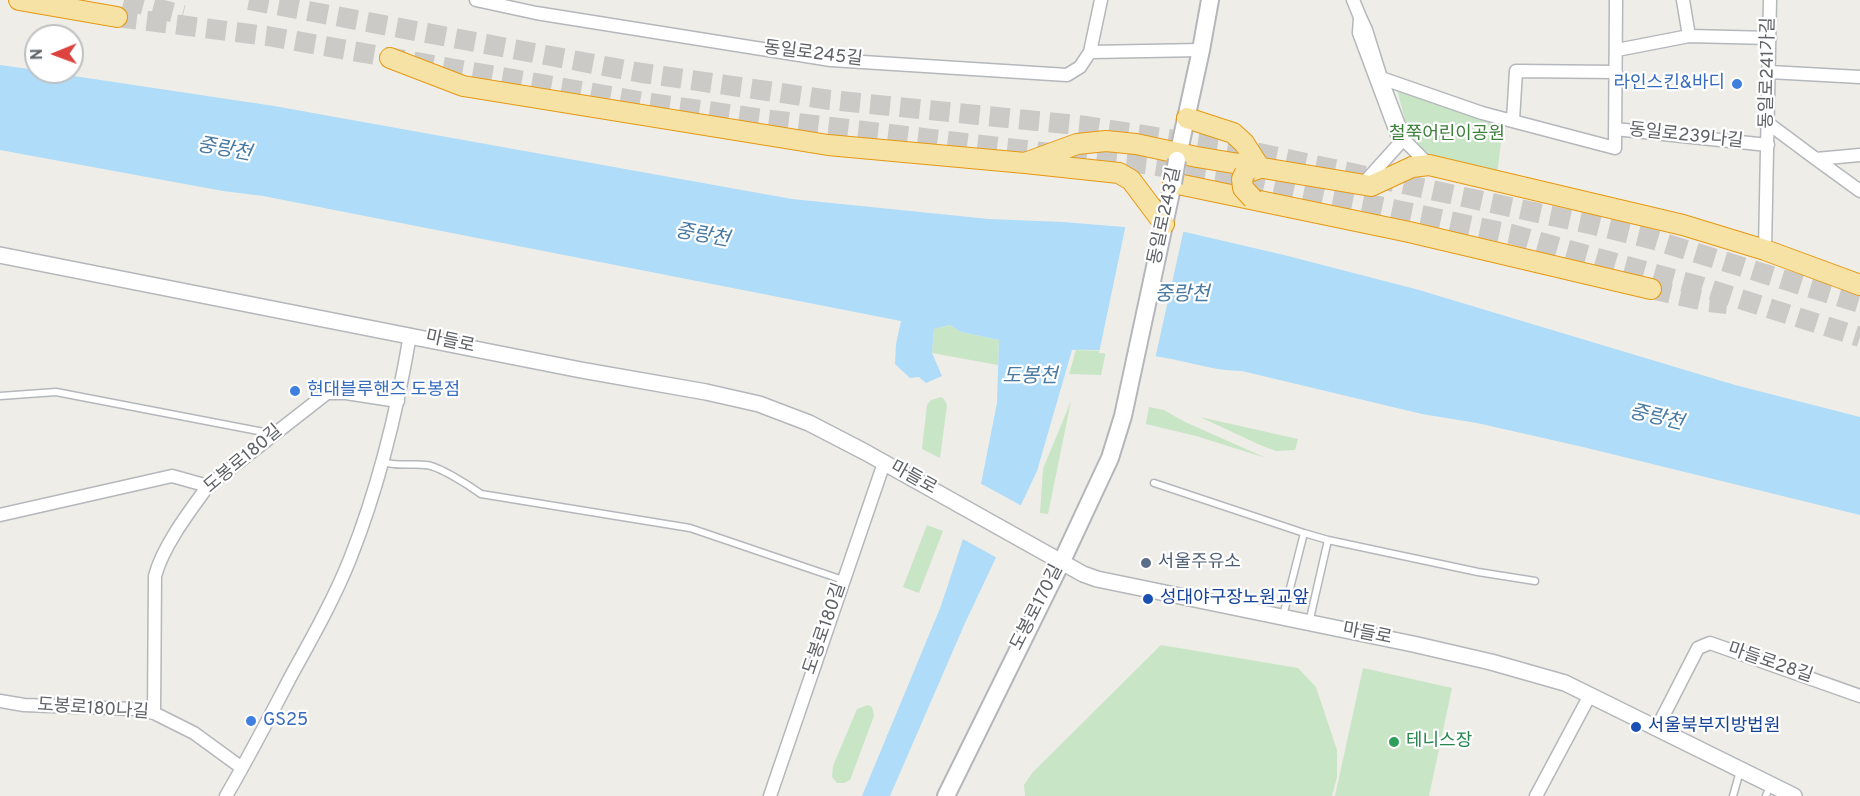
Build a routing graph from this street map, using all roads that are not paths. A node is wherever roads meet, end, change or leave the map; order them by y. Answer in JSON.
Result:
{"nodes":[{"id":1,"x":19,"y":0,"type":"edge"},
{"id":2,"x":476,"y":0,"type":"edge"},
{"id":3,"x":1101,"y":0,"type":"edge"},
{"id":4,"x":1210,"y":0,"type":"edge"},
{"id":5,"x":1353,"y":0,"type":"edge"},
{"id":6,"x":1616,"y":0,"type":"edge"},
{"id":7,"x":1683,"y":0,"type":"edge"},
{"id":8,"x":1770,"y":0,"type":"edge"},
{"id":9,"x":117,"y":17,"type":"tunnel mouth"},
{"id":10,"x":1360,"y":17,"type":"junction"},
{"id":11,"x":1689,"y":36,"type":"junction"},
{"id":12,"x":1770,"y":38,"type":"junction"},
{"id":13,"x":1202,"y":50,"type":"junction"},
{"id":14,"x":1617,"y":50,"type":"junction"},
{"id":15,"x":1090,"y":52,"type":"junction"},
{"id":16,"x":390,"y":58,"type":"dead end"},
{"id":17,"x":1616,"y":72,"type":"junction"},
{"id":18,"x":1770,"y":72,"type":"junction"},
{"id":19,"x":1860,"y":77,"type":"edge"},
{"id":20,"x":1381,"y":78,"type":"junction"},
{"id":21,"x":1187,"y":118,"type":"junction"},
{"id":22,"x":1513,"y":120,"type":"junction"},
{"id":23,"x":1769,"y":124,"type":"junction"},
{"id":24,"x":1615,"y":129,"type":"junction"},
{"id":25,"x":1768,"y":145,"type":"junction"},
{"id":26,"x":1860,"y":155,"type":"edge"},
{"id":27,"x":1178,"y":156,"type":"junction"},
{"id":28,"x":1816,"y":159,"type":"junction"},
{"id":29,"x":1030,"y":161,"type":"junction"},
{"id":30,"x":1429,"y":165,"type":"junction"},
{"id":31,"x":1253,"y":171,"type":"junction"},
{"id":32,"x":1173,"y":183,"type":"junction"},
{"id":33,"x":1363,"y":184,"type":"junction"},
{"id":34,"x":1860,"y":191,"type":"edge"},
{"id":35,"x":1253,"y":199,"type":"junction"},
{"id":36,"x":1164,"y":224,"type":"junction"},
{"id":37,"x":1765,"y":250,"type":"junction"},
{"id":38,"x":0,"y":255,"type":"edge"},
{"id":39,"x":1860,"y":285,"type":"edge"},
{"id":40,"x":1651,"y":289,"type":"tunnel mouth"},
{"id":41,"x":410,"y":335,"type":"junction"},
{"id":42,"x":0,"y":396,"type":"edge"},
{"id":43,"x":398,"y":401,"type":"junction"},
{"id":44,"x":1123,"y":416,"type":"joint"},
{"id":45,"x":276,"y":434,"type":"junction"},
{"id":46,"x":383,"y":462,"type":"junction"},
{"id":47,"x":884,"y":462,"type":"junction"},
{"id":48,"x":1154,"y":483,"type":"dead end"},
{"id":49,"x":208,"y":486,"type":"junction"},
{"id":50,"x":0,"y":515,"type":"edge"},
{"id":51,"x":1304,"y":533,"type":"junction"},
{"id":52,"x":1328,"y":540,"type":"junction"},
{"id":53,"x":1061,"y":563,"type":"junction"},
{"id":54,"x":843,"y":580,"type":"junction"},
{"id":55,"x":1535,"y":581,"type":"dead end"},
{"id":56,"x":1282,"y":618,"type":"junction"},
{"id":57,"x":1308,"y":624,"type":"junction"},
{"id":58,"x":1590,"y":695,"type":"junction"},
{"id":59,"x":1860,"y":696,"type":"edge"},
{"id":60,"x":0,"y":701,"type":"edge"},
{"id":61,"x":154,"y":713,"type":"junction"},
{"id":62,"x":1657,"y":728,"type":"junction"},
{"id":63,"x":242,"y":768,"type":"junction"},
{"id":64,"x":1740,"y":770,"type":"junction"},
{"id":65,"x":1768,"y":790,"type":"edge"},
{"id":66,"x":231,"y":794,"type":"edge"},
{"id":67,"x":770,"y":796,"type":"edge"},
{"id":68,"x":946,"y":796,"type":"edge"},
{"id":69,"x":1536,"y":796,"type":"edge"},
{"id":70,"x":1733,"y":796,"type":"edge"},
{"id":71,"x":1794,"y":796,"type":"edge"}],
"edges":[{"from":1,"to":9,"type":"highway"},
{"from":2,"to":15,"type":"street","name":"동일로245길"},
{"from":3,"to":15,"type":"street"},
{"from":4,"to":13,"type":"main road","name":"동일로243길"},
{"from":5,"to":10,"type":"street"},
{"from":6,"to":14,"type":"street"},
{"from":7,"to":11,"type":"street"},
{"from":8,"to":12,"type":"street","name":"동일로241가길"},
{"from":10,"to":20,"type":"street"},
{"from":10,"to":33,"type":"street"},
{"from":11,"to":12,"type":"street"},
{"from":11,"to":14,"type":"street"},
{"from":12,"to":18,"type":"street","name":"동일로241가길"},
{"from":13,"to":15,"type":"street"},
{"from":13,"to":21,"type":"main road","name":"동일로243길"},
{"from":14,"to":17,"type":"street"},
{"from":16,"to":29,"type":"highway"},
{"from":17,"to":22,"type":"street"},
{"from":17,"to":24,"type":"street"},
{"from":18,"to":19,"type":"street"},
{"from":18,"to":23,"type":"street","name":"동일로241가길"},
{"from":20,"to":22,"type":"street","name":"동일로239나길"},
{"from":20,"to":30,"type":"street"},
{"from":21,"to":27,"type":"main road","name":"동일로243길"},
{"from":21,"to":31,"type":"highway"},
{"from":22,"to":24,"type":"street","name":"동일로239나길"},
{"from":23,"to":25,"type":"street","name":"동일로241가길"},
{"from":23,"to":28,"type":"street"},
{"from":24,"to":25,"type":"street","name":"동일로239나길"},
{"from":25,"to":37,"type":"street","name":"동일로241가길"},
{"from":26,"to":28,"type":"street"},
{"from":27,"to":29,"type":"highway"},
{"from":27,"to":31,"type":"highway"},
{"from":27,"to":32,"type":"main road","name":"동일로243길","bridge":true},
{"from":28,"to":34,"type":"street"},
{"from":29,"to":36,"type":"highway"},
{"from":30,"to":33,"type":"highway"},
{"from":30,"to":37,"type":"highway"},
{"from":31,"to":33,"type":"highway"},
{"from":31,"to":35,"type":"highway","bridge":true},
{"from":32,"to":35,"type":"highway"},
{"from":32,"to":36,"type":"main road","name":"동일로243길"},
{"from":35,"to":40,"type":"highway"},
{"from":36,"to":44,"type":"main road","name":"동일로243길"},
{"from":37,"to":39,"type":"highway"},
{"from":38,"to":41,"type":"street","name":"마들로"},
{"from":41,"to":43,"type":"street"},
{"from":41,"to":47,"type":"street","name":"마들로"},
{"from":42,"to":45,"type":"lane"},
{"from":43,"to":45,"type":"street","name":"도봉로180길"},
{"from":43,"to":46,"type":"street"},
{"from":44,"to":53,"type":"main road","name":"도봉로170길"},
{"from":45,"to":49,"type":"street","name":"도봉로180길"},
{"from":46,"to":54,"type":"lane"},
{"from":46,"to":63,"type":"street"},
{"from":47,"to":53,"type":"street","name":"마들로"},
{"from":47,"to":54,"type":"street","name":"도봉로180길"},
{"from":48,"to":51,"type":"lane"},
{"from":49,"to":50,"type":"street"},
{"from":49,"to":61,"type":"street","name":"도봉로180길"},
{"from":51,"to":52,"type":"lane"},
{"from":51,"to":56,"type":"lane"},
{"from":52,"to":55,"type":"lane"},
{"from":52,"to":57,"type":"lane"},
{"from":53,"to":56,"type":"street","name":"마들로"},
{"from":53,"to":68,"type":"main road","name":"도봉로170길"},
{"from":54,"to":67,"type":"street","name":"도봉로180길"},
{"from":56,"to":57,"type":"street","name":"마들로"},
{"from":57,"to":58,"type":"street","name":"마들로"},
{"from":58,"to":62,"type":"street","name":"마들로"},
{"from":58,"to":69,"type":"street"},
{"from":59,"to":62,"type":"street","name":"마들로28길"},
{"from":60,"to":61,"type":"street","name":"도봉로180나길"},
{"from":61,"to":63,"type":"street","name":"도봉로180나길"},
{"from":62,"to":64,"type":"street","name":"마들로"},
{"from":63,"to":66,"type":"street"},
{"from":64,"to":65,"type":"street","name":"마들로"},
{"from":64,"to":70,"type":"lane"},
{"from":65,"to":71,"type":"street","name":"마들로"}]}
